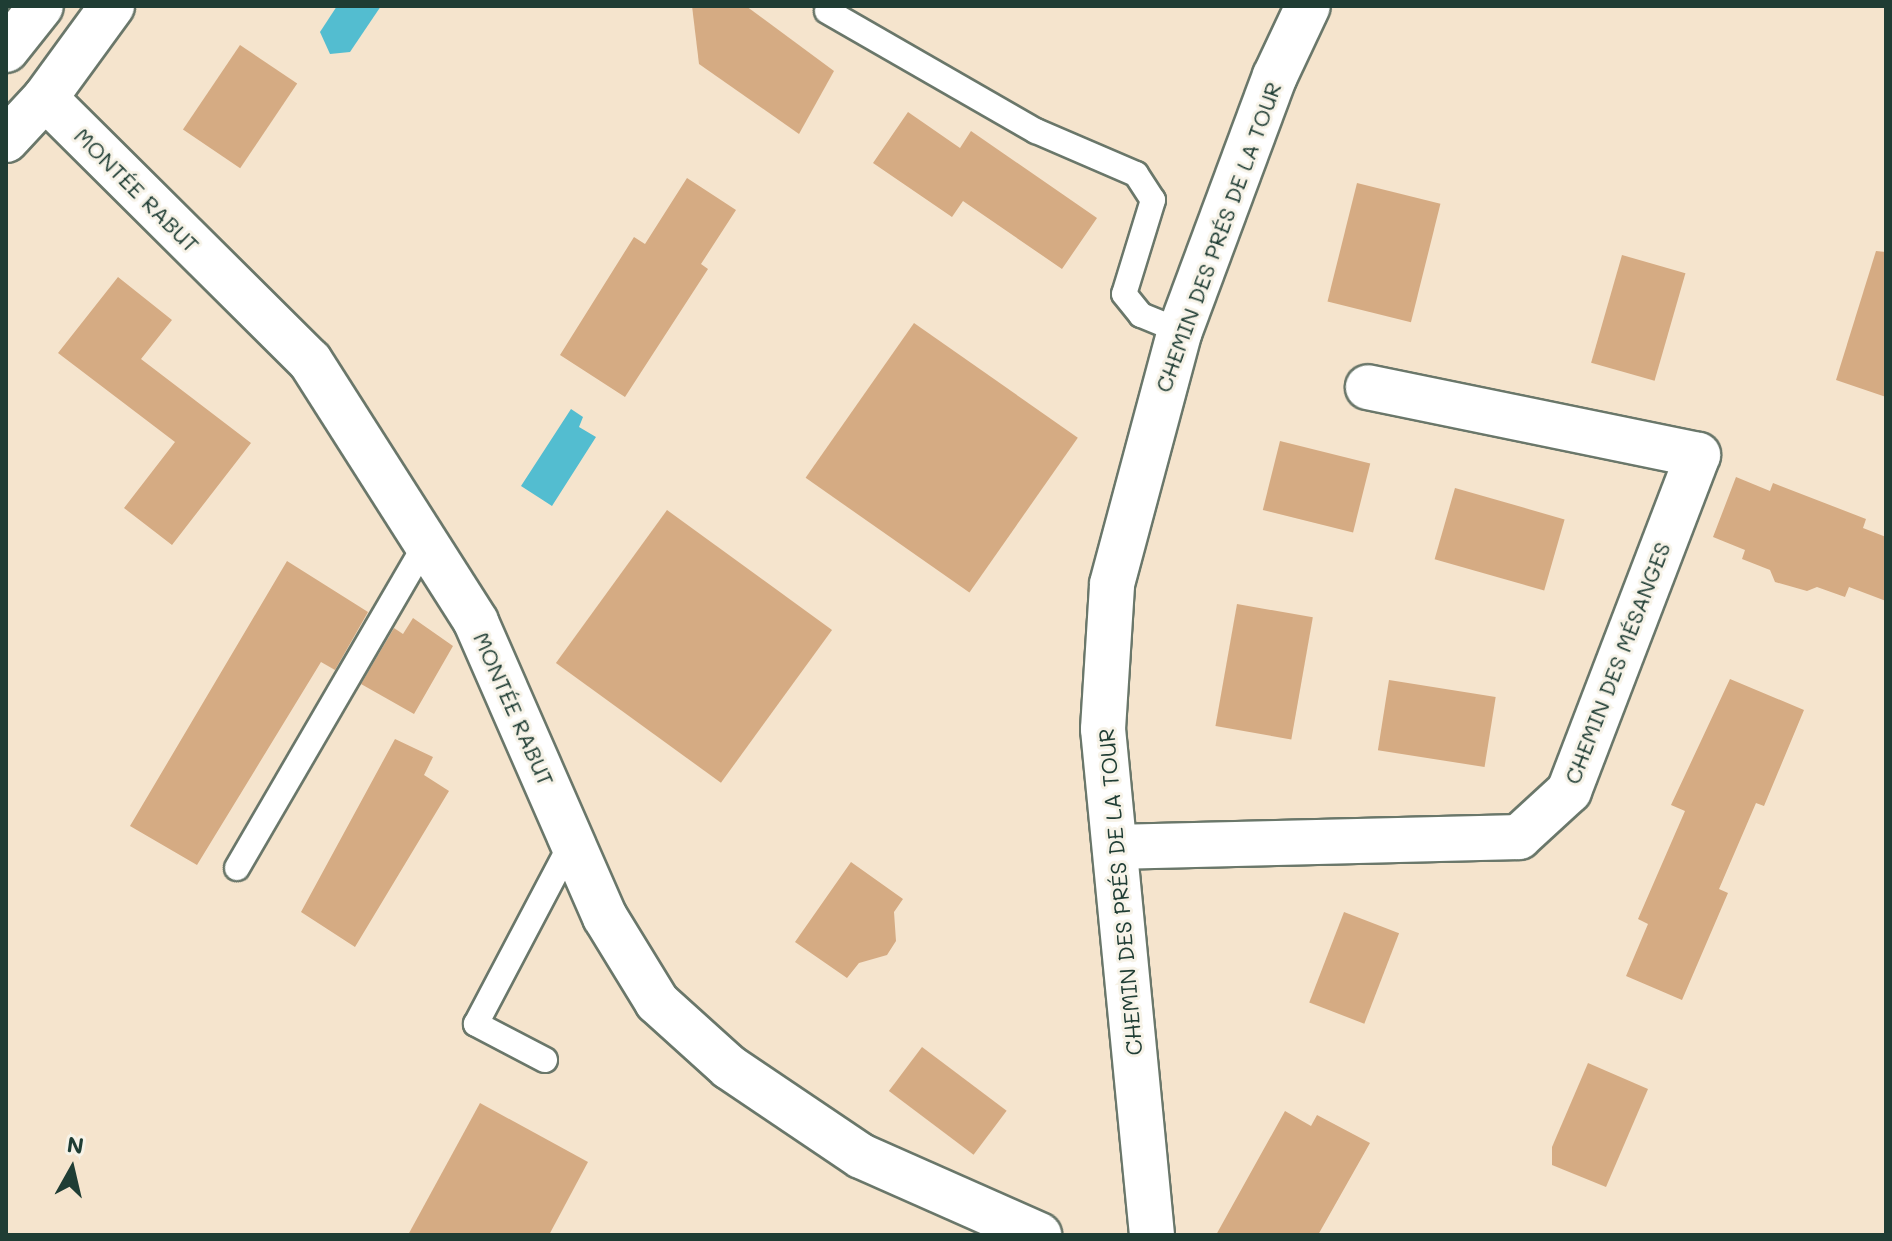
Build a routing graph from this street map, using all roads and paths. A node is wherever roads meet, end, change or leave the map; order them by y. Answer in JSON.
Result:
{"nodes":[{"id":1,"x":41,"y":6,"type":"edge"},
{"id":2,"x":112,"y":6,"type":"edge"},
{"id":3,"x":1308,"y":6,"type":"edge"},
{"id":4,"x":827,"y":11,"type":"dead end"},
{"id":5,"x":6,"y":50,"type":"edge"},
{"id":6,"x":45,"y":98,"type":"junction"},
{"id":7,"x":6,"y":140,"type":"edge"},
{"id":8,"x":1180,"y":331,"type":"junction"},
{"id":9,"x":1368,"y":387,"type":"dead end"},
{"id":10,"x":426,"y":543,"type":"junction"},
{"id":11,"x":572,"y":842,"type":"junction"},
{"id":12,"x":1115,"y":847,"type":"junction"},
{"id":13,"x":237,"y":868,"type":"dead end"},
{"id":14,"x":545,"y":1060,"type":"dead end"},
{"id":15,"x":1039,"y":1235,"type":"edge"},
{"id":16,"x":1152,"y":1235,"type":"edge"}],
"edges":[{"from":1,"to":5,"type":"street"},
{"from":2,"to":6,"type":"street"},
{"from":3,"to":8,"type":"street","name":"CHEMIN DES PRÉS DE LA TOUR"},
{"from":4,"to":8,"type":"lane"},
{"from":6,"to":7,"type":"street"},
{"from":6,"to":10,"type":"street","name":"MONTÉE RABUT"},
{"from":8,"to":12,"type":"street","name":"CHEMIN DES PRÉS DE LA TOUR"},
{"from":9,"to":12,"type":"street","name":"CHEMIN DES MÉSANGES"},
{"from":10,"to":11,"type":"street","name":"MONTÉE RABUT"},
{"from":10,"to":13,"type":"lane"},
{"from":11,"to":14,"type":"lane"},
{"from":11,"to":15,"type":"street","name":"MONTÉE RABUT"},
{"from":12,"to":16,"type":"street","name":"CHEMIN DES PRÉS DE LA TOUR"}]}
